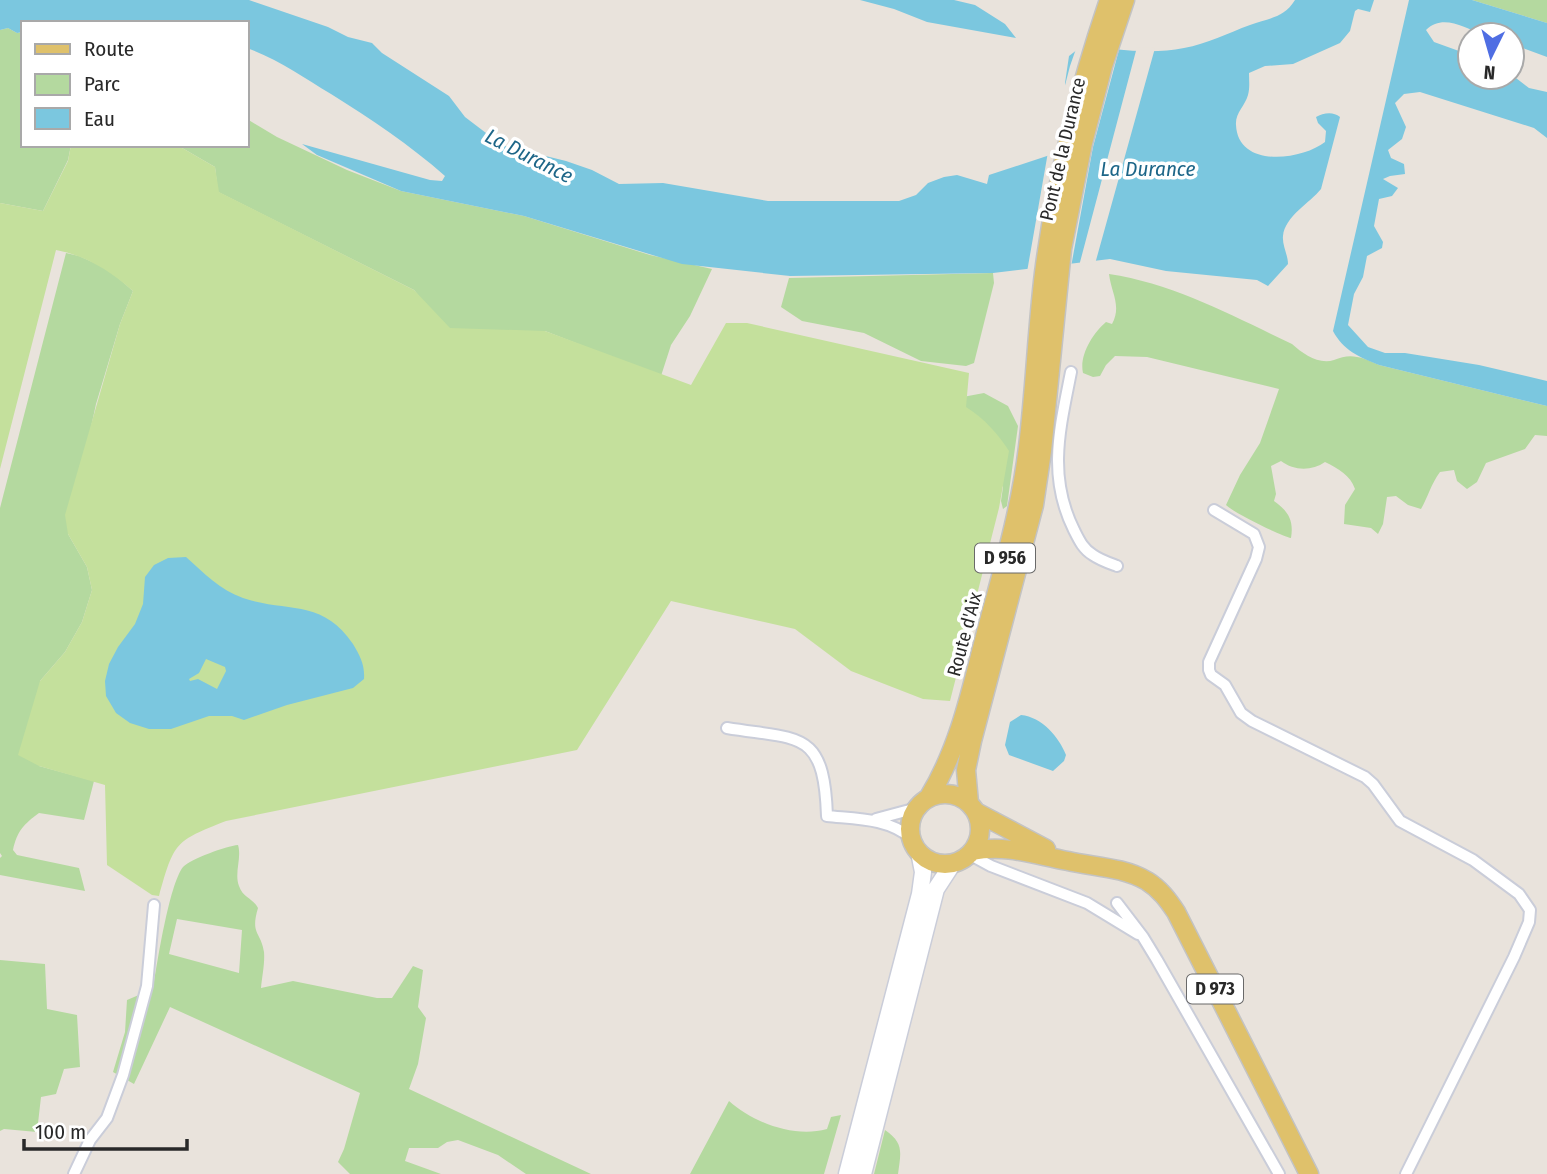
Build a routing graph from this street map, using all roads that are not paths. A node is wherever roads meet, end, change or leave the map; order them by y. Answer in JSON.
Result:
{"nodes":[{"id":1,"x":1109,"y":0,"type":"edge"},
{"id":2,"x":1125,"y":0,"type":"edge"},
{"id":3,"x":1087,"y":96,"type":"junction"},
{"id":4,"x":1048,"y":309,"type":"junction"},
{"id":5,"x":1071,"y":372,"type":"dead end"},
{"id":6,"x":1214,"y":510,"type":"dead end"},
{"id":7,"x":1117,"y":566,"type":"dead end"},
{"id":8,"x":727,"y":728,"type":"dead end"},
{"id":9,"x":923,"y":803,"type":"junction"},
{"id":10,"x":973,"y":808,"type":"junction"},
{"id":11,"x":869,"y":820,"type":"junction"},
{"id":12,"x":915,"y":845,"type":"junction"},
{"id":13,"x":971,"y":853,"type":"junction"},
{"id":14,"x":1071,"y":862,"type":"junction"},
{"id":15,"x":953,"y":863,"type":"junction"},
{"id":16,"x":1117,"y":903,"type":"dead end"},
{"id":17,"x":154,"y":905,"type":"dead end"},
{"id":18,"x":1143,"y":937,"type":"junction"},
{"id":19,"x":74,"y":1174,"type":"edge"},
{"id":20,"x":846,"y":1174,"type":"edge"},
{"id":21,"x":863,"y":1174,"type":"edge"},
{"id":22,"x":1279,"y":1174,"type":"edge"},
{"id":23,"x":1309,"y":1174,"type":"edge"},
{"id":24,"x":1406,"y":1174,"type":"edge"}],
"edges":[{"from":1,"to":3,"type":"main road","name":"Pont de la Durance"},
{"from":2,"to":3,"type":"main road","name":"Pont de la Durance"},
{"from":3,"to":4,"type":"main road","name":"Pont de la Durance","number":"D 956"},
{"from":4,"to":9,"type":"main road","name":"Route d'Aix","number":"D 956"},
{"from":4,"to":10,"type":"main road","name":"Route d'Aix","number":"D 956"},
{"from":5,"to":7,"type":"street"},
{"from":6,"to":24,"type":"street"},
{"from":8,"to":11,"type":"street"},
{"from":9,"to":10,"type":"main road"},
{"from":9,"to":11,"type":"street"},
{"from":9,"to":12,"type":"main road"},
{"from":10,"to":13,"type":"main road"},
{"from":10,"to":14,"type":"main road","number":"D 973"},
{"from":11,"to":12,"type":"street"},
{"from":12,"to":15,"type":"main road"},
{"from":12,"to":20,"type":"main road"},
{"from":13,"to":14,"type":"main road","number":"D 973"},
{"from":13,"to":15,"type":"main road"},
{"from":13,"to":18,"type":"street"},
{"from":14,"to":23,"type":"main road","number":"D 973"},
{"from":15,"to":21,"type":"main road"},
{"from":16,"to":18,"type":"street","number":"D 973"},
{"from":17,"to":19,"type":"street"},
{"from":18,"to":22,"type":"street","number":"D 973"}]}
